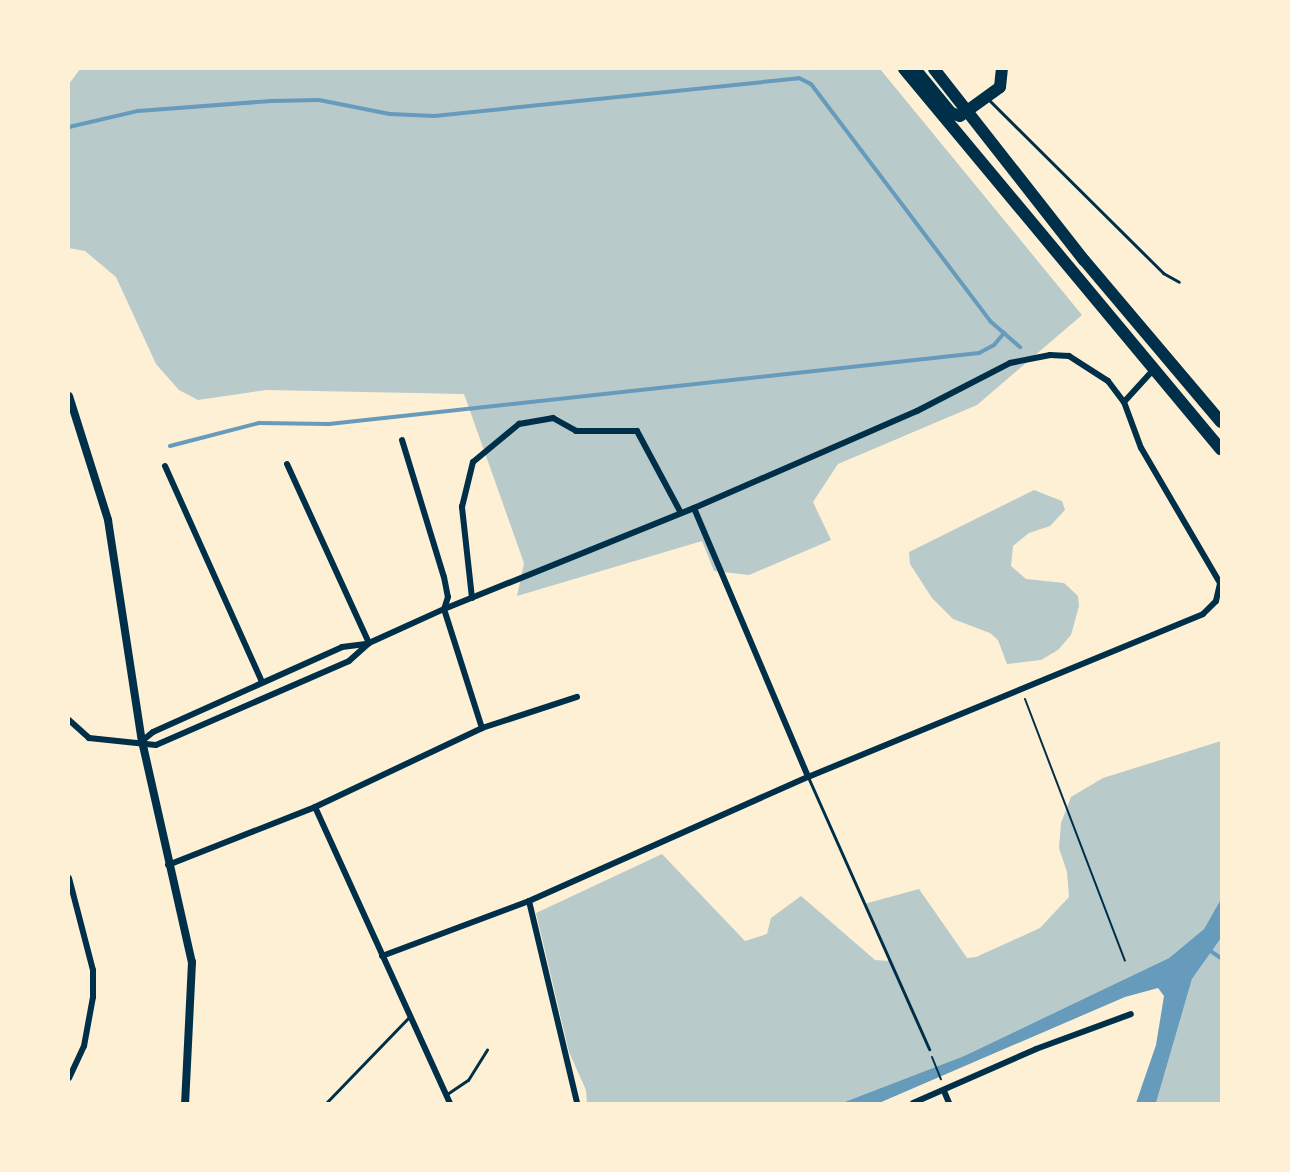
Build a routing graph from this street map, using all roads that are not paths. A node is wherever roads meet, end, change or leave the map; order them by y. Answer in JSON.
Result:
{"nodes":[{"id":1,"x":904,"y":69,"type":"edge"},
{"id":2,"x":915,"y":69,"type":"edge"},
{"id":3,"x":934,"y":69,"type":"edge"},
{"id":4,"x":1002,"y":69,"type":"edge"},
{"id":5,"x":988,"y":98,"type":"junction"},
{"id":6,"x":969,"y":112,"type":"junction"},
{"id":7,"x":1179,"y":282,"type":"dead end"},
{"id":8,"x":1154,"y":369,"type":"junction"},
{"id":9,"x":69,"y":396,"type":"edge"},
{"id":10,"x":1124,"y":402,"type":"junction"},
{"id":11,"x":1221,"y":422,"type":"edge"},
{"id":12,"x":402,"y":440,"type":"dead end"},
{"id":13,"x":1221,"y":449,"type":"edge"},
{"id":14,"x":287,"y":464,"type":"dead end"},
{"id":15,"x":165,"y":466,"type":"dead end"},
{"id":16,"x":694,"y":508,"type":"junction"},
{"id":17,"x":681,"y":513,"type":"junction"},
{"id":18,"x":472,"y":598,"type":"junction"},
{"id":19,"x":444,"y":609,"type":"junction"},
{"id":20,"x":369,"y":644,"type":"junction"},
{"id":21,"x":262,"y":682,"type":"junction"},
{"id":22,"x":577,"y":697,"type":"dead end"},
{"id":23,"x":69,"y":720,"type":"edge"},
{"id":24,"x":482,"y":728,"type":"junction"},
{"id":25,"x":142,"y":741,"type":"junction"},
{"id":26,"x":808,"y":777,"type":"junction"},
{"id":27,"x":315,"y":807,"type":"junction"},
{"id":28,"x":167,"y":865,"type":"junction"},
{"id":29,"x":69,"y":878,"type":"edge"},
{"id":30,"x":529,"y":901,"type":"junction"},
{"id":31,"x":382,"y":956,"type":"junction"},
{"id":32,"x":1131,"y":1014,"type":"dead end"},
{"id":33,"x":410,"y":1016,"type":"junction"},
{"id":34,"x":929,"y":1049,"type":"dead end"},
{"id":35,"x":487,"y":1050,"type":"dead end"},
{"id":36,"x":69,"y":1076,"type":"edge"},
{"id":37,"x":944,"y":1091,"type":"junction"},
{"id":38,"x":446,"y":1095,"type":"junction"},
{"id":39,"x":185,"y":1103,"type":"edge"},
{"id":40,"x":327,"y":1103,"type":"edge"},
{"id":41,"x":450,"y":1103,"type":"edge"},
{"id":42,"x":577,"y":1103,"type":"edge"},
{"id":43,"x":913,"y":1103,"type":"edge"},
{"id":44,"x":949,"y":1103,"type":"edge"}],
"edges":[{"from":1,"to":8,"type":"highway"},
{"from":2,"to":6,"type":"highway"},
{"from":3,"to":6,"type":"highway"},
{"from":4,"to":5,"type":"highway"},
{"from":5,"to":6,"type":"highway"},
{"from":5,"to":7,"type":"lane"},
{"from":6,"to":11,"type":"highway"},
{"from":8,"to":10,"type":"street"},
{"from":8,"to":13,"type":"highway"},
{"from":9,"to":25,"type":"street"},
{"from":10,"to":16,"type":"street"},
{"from":10,"to":26,"type":"street"},
{"from":12,"to":19,"type":"street"},
{"from":14,"to":20,"type":"street"},
{"from":15,"to":21,"type":"street"},
{"from":16,"to":17,"type":"street"},
{"from":16,"to":26,"type":"street"},
{"from":17,"to":18,"type":"street"},
{"from":17,"to":18,"type":"street"},
{"from":18,"to":19,"type":"street"},
{"from":19,"to":20,"type":"street"},
{"from":19,"to":24,"type":"street"},
{"from":20,"to":21,"type":"street"},
{"from":20,"to":25,"type":"street"},
{"from":21,"to":25,"type":"street"},
{"from":22,"to":24,"type":"street"},
{"from":23,"to":25,"type":"street"},
{"from":24,"to":27,"type":"street"},
{"from":25,"to":28,"type":"street"},
{"from":26,"to":30,"type":"street"},
{"from":26,"to":34,"type":"lane"},
{"from":27,"to":28,"type":"street"},
{"from":27,"to":31,"type":"street"},
{"from":28,"to":39,"type":"street"},
{"from":29,"to":36,"type":"street"},
{"from":30,"to":31,"type":"street"},
{"from":30,"to":42,"type":"street"},
{"from":31,"to":33,"type":"street"},
{"from":32,"to":37,"type":"street"},
{"from":33,"to":38,"type":"street"},
{"from":33,"to":40,"type":"lane"},
{"from":35,"to":38,"type":"lane"},
{"from":37,"to":43,"type":"street"},
{"from":37,"to":44,"type":"street"},
{"from":38,"to":41,"type":"street"}]}
